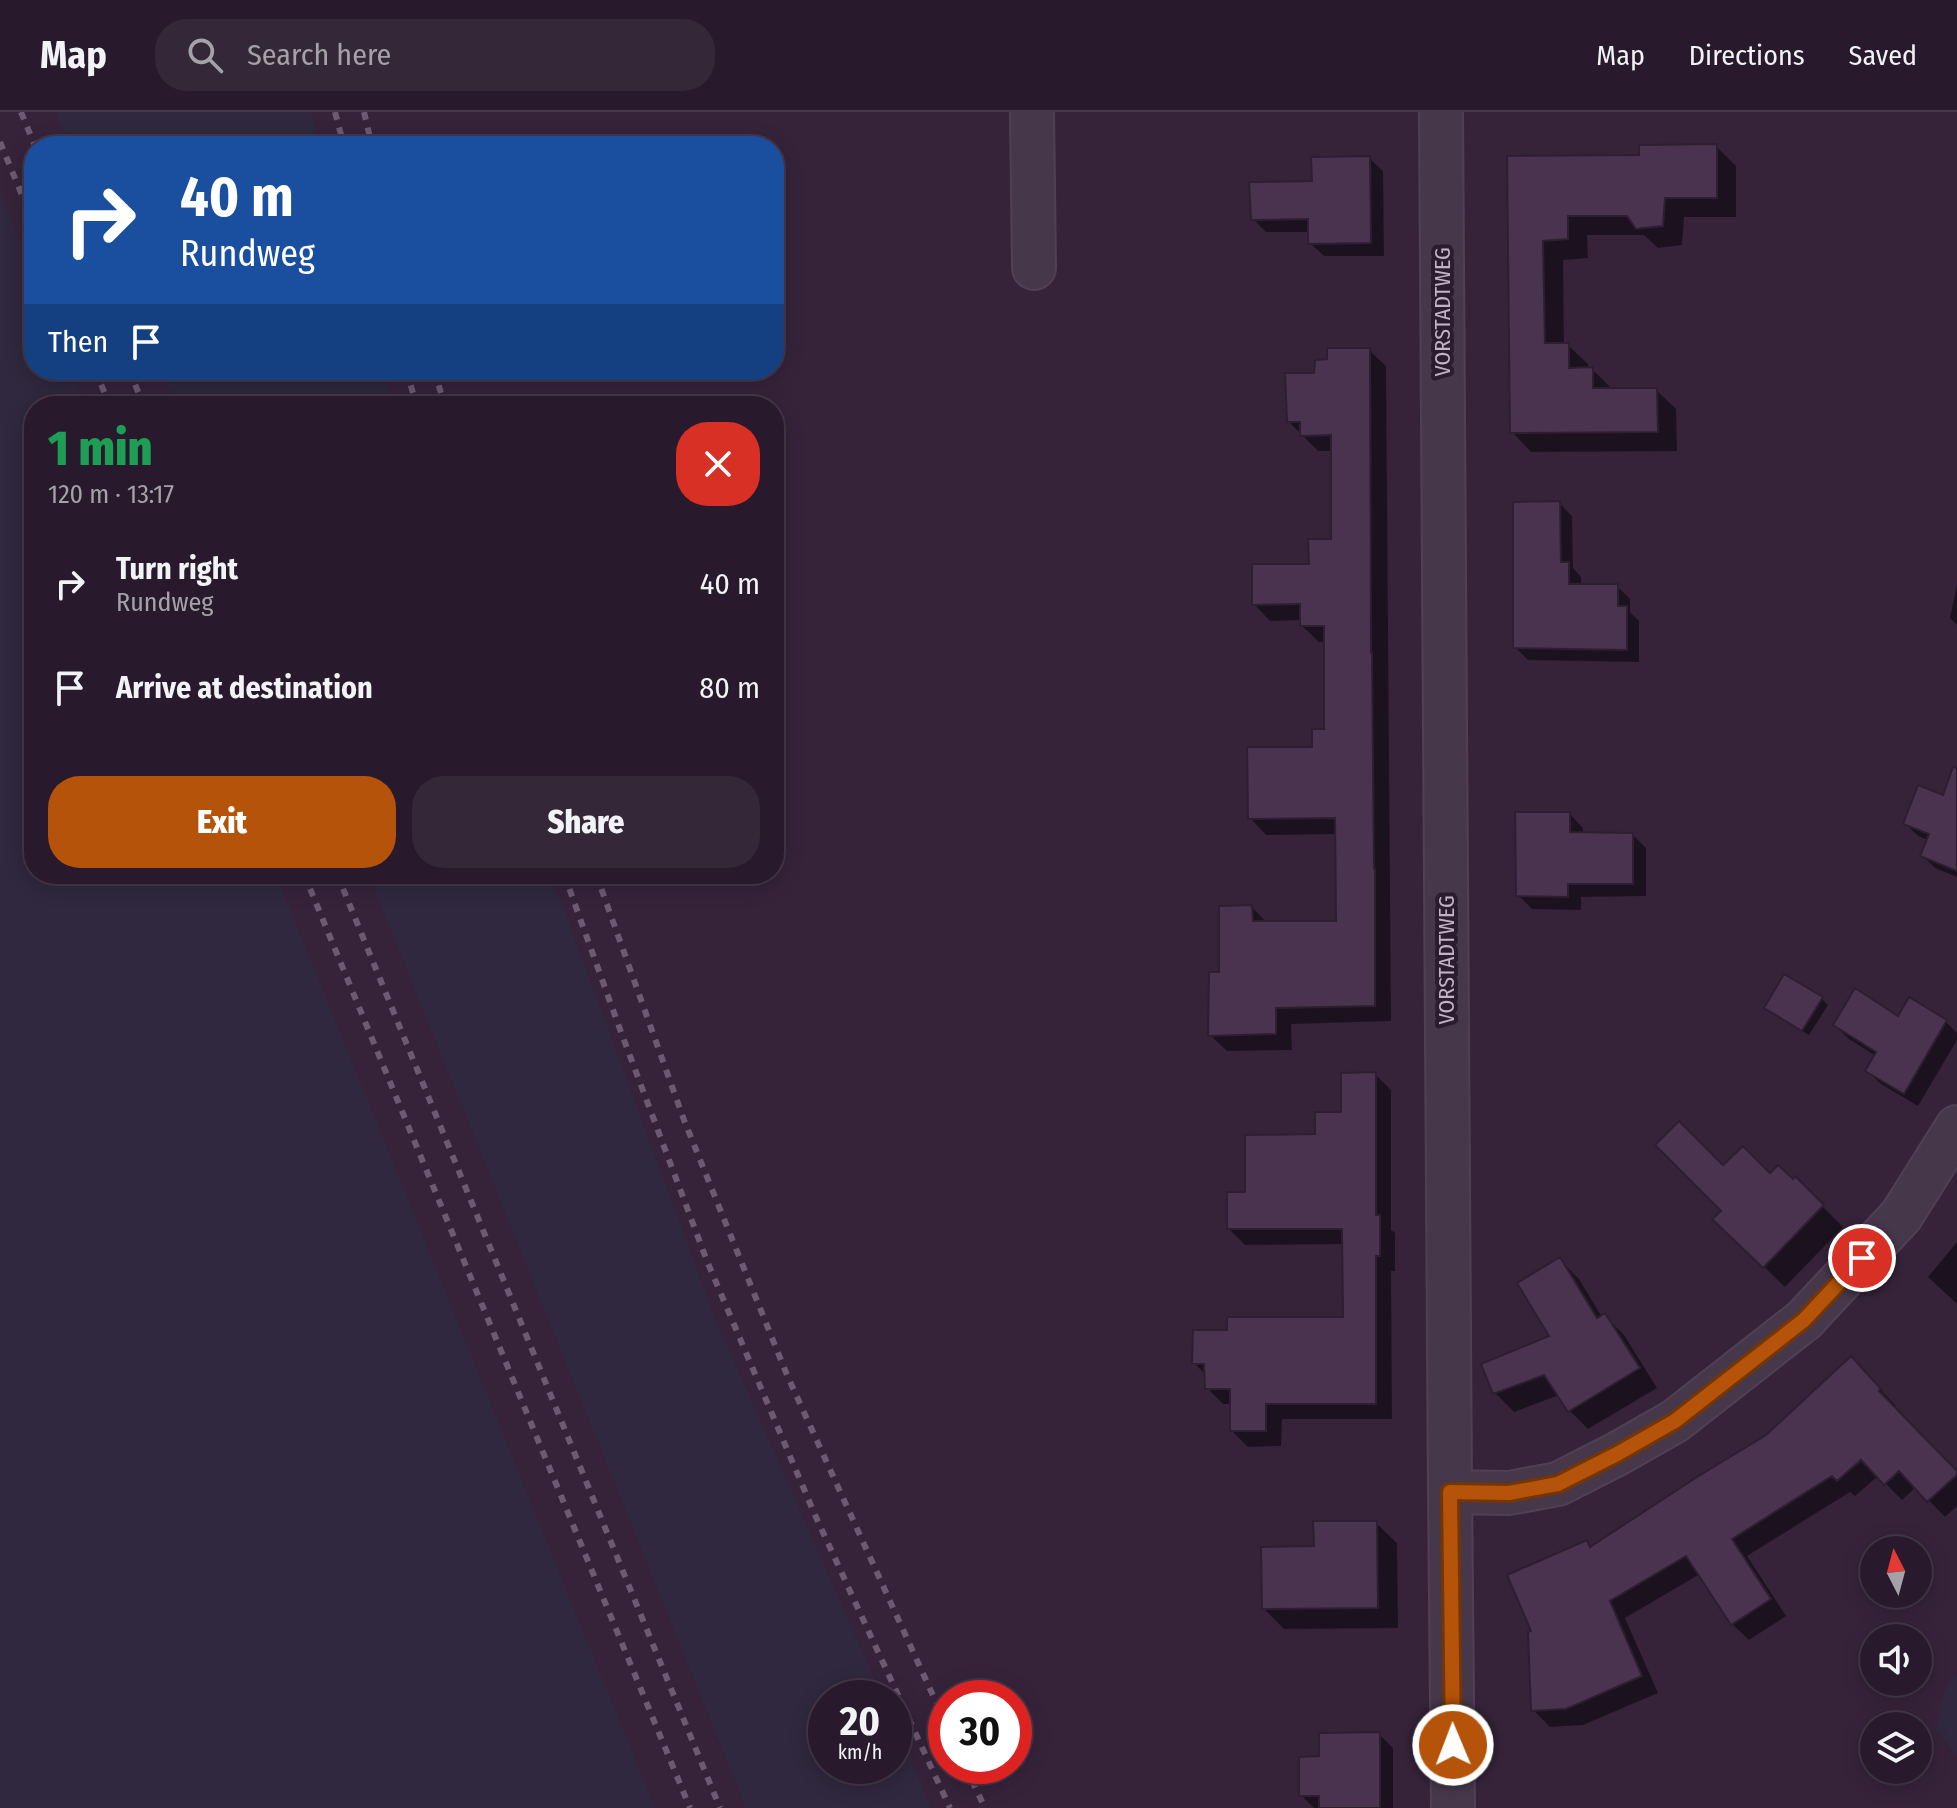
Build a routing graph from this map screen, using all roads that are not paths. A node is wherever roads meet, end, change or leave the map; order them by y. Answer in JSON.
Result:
{"nodes":[{"id":1,"x":1032,"y":112,"type":"edge"},
{"id":2,"x":1441,"y":112,"type":"edge"},
{"id":3,"x":1034,"y":268,"type":"dead end"},
{"id":4,"x":1957,"y":1127,"type":"edge"},
{"id":5,"x":1450,"y":1492,"type":"junction"},
{"id":6,"x":1453,"y":1808,"type":"edge"}],
"edges":[{"from":1,"to":3,"type":"street"},
{"from":2,"to":5,"type":"street","name":"VORSTADTWEG"},
{"from":4,"to":5,"type":"street"},
{"from":5,"to":6,"type":"street","name":"VORSTADTWEG"}]}
